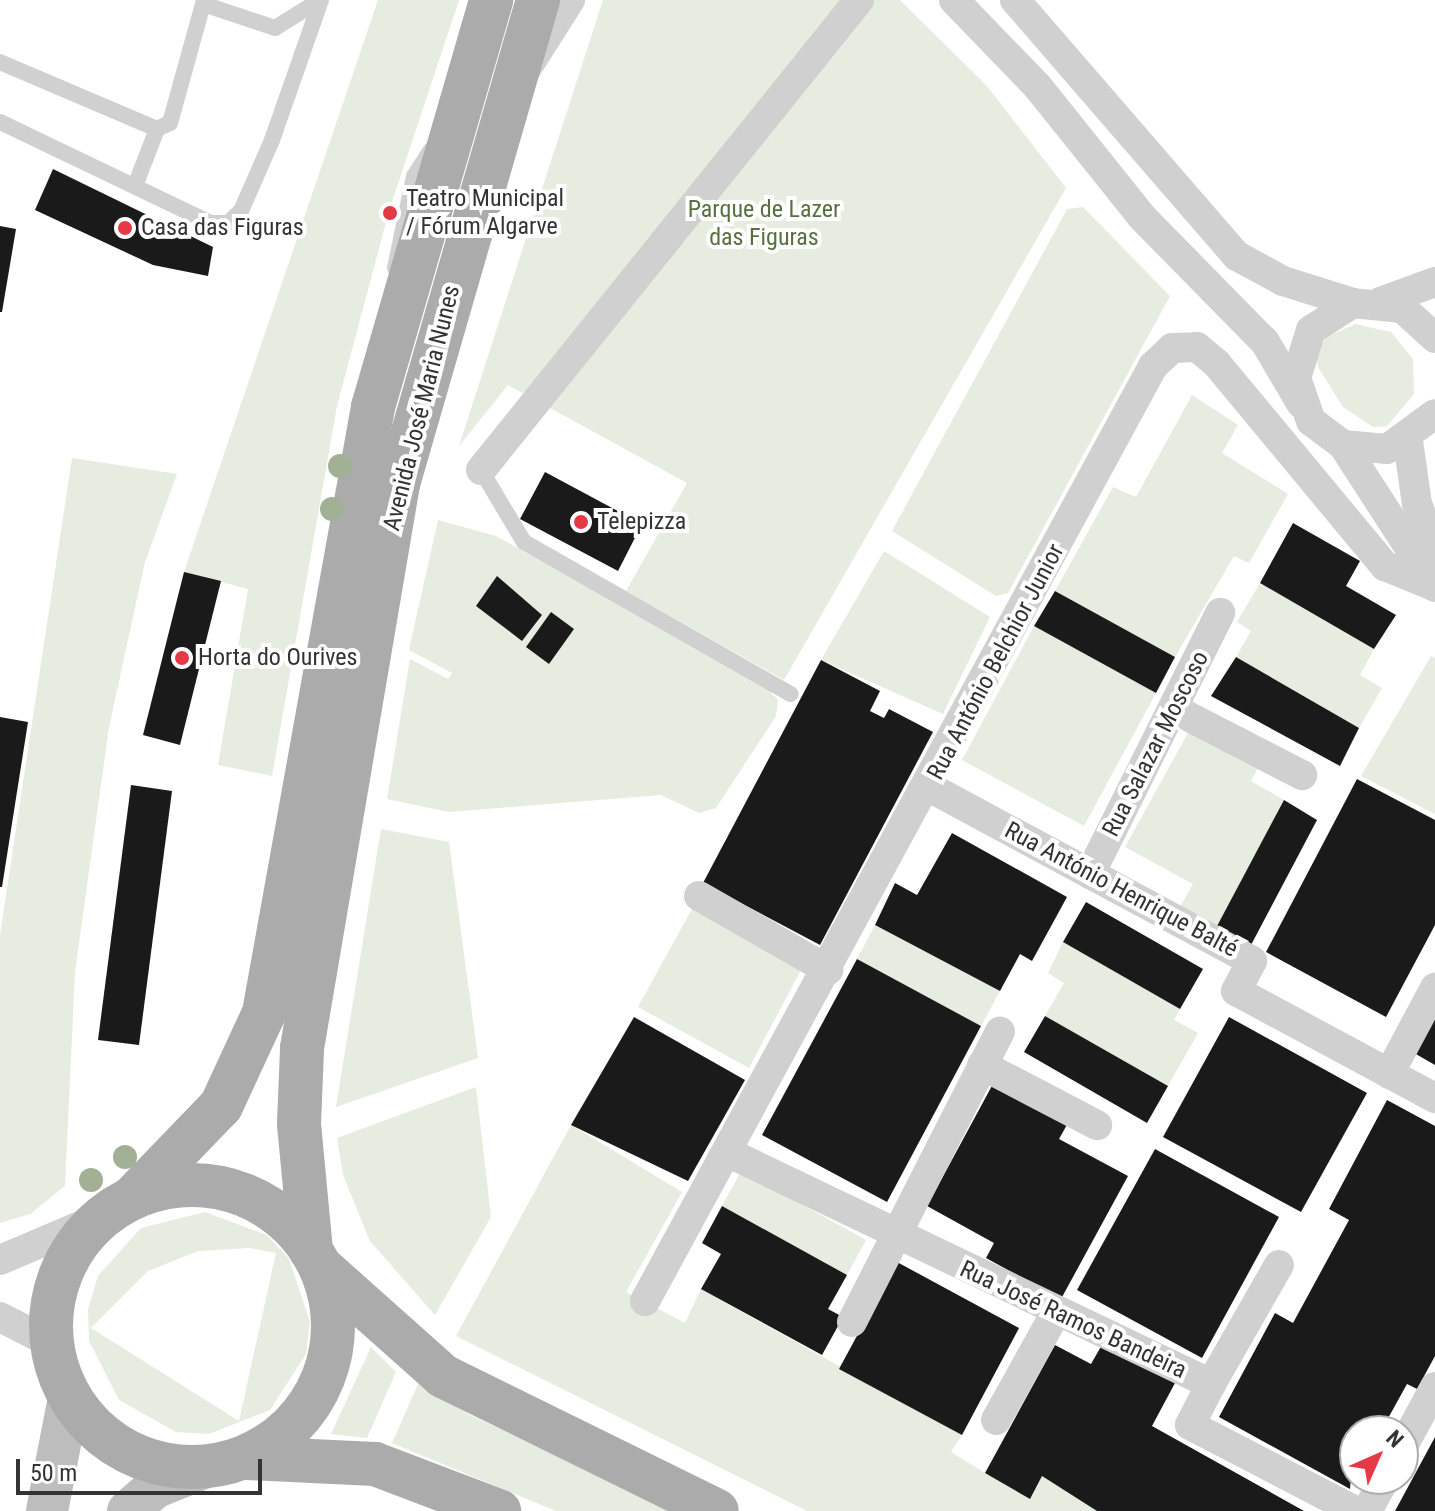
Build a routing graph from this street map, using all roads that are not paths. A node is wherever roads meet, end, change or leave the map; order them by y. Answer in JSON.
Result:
{"nodes":[{"id":1,"x":320,"y":0,"type":"edge"},
{"id":2,"x":491,"y":0,"type":"edge"},
{"id":3,"x":538,"y":0,"type":"edge"},
{"id":4,"x":570,"y":0,"type":"edge"},
{"id":5,"x":859,"y":0,"type":"edge"},
{"id":6,"x":954,"y":0,"type":"edge"},
{"id":7,"x":1015,"y":0,"type":"edge"},
{"id":8,"x":203,"y":2,"type":"edge"},
{"id":9,"x":0,"y":62,"type":"edge"},
{"id":10,"x":486,"y":97,"type":"junction"},
{"id":11,"x":0,"y":122,"type":"edge"},
{"id":12,"x":157,"y":129,"type":"junction"},
{"id":13,"x":135,"y":186,"type":"junction"},
{"id":14,"x":1428,"y":289,"type":"edge"},
{"id":15,"x":1367,"y":302,"type":"junction"},
{"id":16,"x":1435,"y":338,"type":"edge"},
{"id":17,"x":1301,"y":403,"type":"junction"},
{"id":18,"x":1435,"y":414,"type":"edge"},
{"id":19,"x":1408,"y":441,"type":"junction"},
{"id":20,"x":1343,"y":445,"type":"junction"},
{"id":21,"x":481,"y":470,"type":"joint"},
{"id":22,"x":1435,"y":548,"type":"edge"},
{"id":23,"x":1434,"y":586,"type":"edge"},
{"id":24,"x":1220,"y":613,"type":"dead end"},
{"id":25,"x":791,"y":694,"type":"dead end"},
{"id":26,"x":1176,"y":710,"type":"junction"},
{"id":27,"x":1302,"y":775,"type":"dead end"},
{"id":28,"x":929,"y":787,"type":"junction"},
{"id":29,"x":1090,"y":874,"type":"junction"},
{"id":30,"x":699,"y":896,"type":"dead end"},
{"id":31,"x":828,"y":970,"type":"junction"},
{"id":32,"x":1435,"y":988,"type":"edge"},
{"id":33,"x":1000,"y":1032,"type":"dead end"},
{"id":34,"x":982,"y":1065,"type":"junction"},
{"id":35,"x":1389,"y":1074,"type":"junction"},
{"id":36,"x":1435,"y":1098,"type":"edge"},
{"id":37,"x":1097,"y":1125,"type":"dead end"},
{"id":38,"x":727,"y":1152,"type":"junction"},
{"id":39,"x":116,"y":1207,"type":"junction"},
{"id":40,"x":897,"y":1236,"type":"junction"},
{"id":41,"x":0,"y":1260,"type":"edge"},
{"id":42,"x":317,"y":1260,"type":"junction"},
{"id":43,"x":1279,"y":1265,"type":"dead end"},
{"id":44,"x":645,"y":1301,"type":"dead end"},
{"id":45,"x":1056,"y":1312,"type":"junction"},
{"id":46,"x":0,"y":1317,"type":"edge"},
{"id":47,"x":852,"y":1322,"type":"dead end"},
{"id":48,"x":51,"y":1343,"type":"junction"},
{"id":49,"x":1211,"y":1384,"type":"junction"},
{"id":50,"x":1435,"y":1387,"type":"edge"},
{"id":51,"x":69,"y":1398,"type":"junction"},
{"id":52,"x":1419,"y":1416,"type":"edge"},
{"id":53,"x":996,"y":1420,"type":"dead end"},
{"id":54,"x":225,"y":1463,"type":"junction"},
{"id":55,"x":47,"y":1511,"type":"edge"},
{"id":56,"x":128,"y":1511,"type":"edge"},
{"id":57,"x":499,"y":1511,"type":"edge"},
{"id":58,"x":717,"y":1511,"type":"edge"},
{"id":59,"x":1355,"y":1511,"type":"edge"}],
"edges":[{"from":1,"to":8,"type":"lane"},
{"from":1,"to":13,"type":"lane"},
{"from":2,"to":10,"type":"main road"},
{"from":3,"to":10,"type":"main road","name":"Avenida José Maria Nunes"},
{"from":4,"to":10,"type":"street"},
{"from":5,"to":21,"type":"street"},
{"from":6,"to":17,"type":"street"},
{"from":7,"to":15,"type":"street"},
{"from":8,"to":12,"type":"lane"},
{"from":9,"to":12,"type":"lane"},
{"from":10,"to":39,"type":"main road","name":"Avenida José Maria Nunes"},
{"from":10,"to":42,"type":"main road","name":"Avenida José Maria Nunes"},
{"from":11,"to":13,"type":"lane"},
{"from":12,"to":13,"type":"lane"},
{"from":14,"to":15,"type":"street"},
{"from":15,"to":16,"type":"street"},
{"from":15,"to":17,"type":"street"},
{"from":17,"to":20,"type":"street"},
{"from":18,"to":19,"type":"street"},
{"from":19,"to":20,"type":"street"},
{"from":19,"to":22,"type":"street"},
{"from":20,"to":23,"type":"street"},
{"from":21,"to":25,"type":"lane"},
{"from":23,"to":28,"type":"street","name":"Rua António Belchior Junior"},
{"from":24,"to":26,"type":"street","name":"Rua Salazar Moscoso"},
{"from":26,"to":27,"type":"street"},
{"from":26,"to":29,"type":"street","name":"Rua Salazar Moscoso"},
{"from":28,"to":29,"type":"street","name":"Rua António Henrique Balté"},
{"from":28,"to":31,"type":"street","name":"Rua António Belchior Junior"},
{"from":29,"to":35,"type":"street","name":"Rua António Henrique Balté"},
{"from":30,"to":31,"type":"street"},
{"from":31,"to":38,"type":"street","name":"Rua António Belchior Junior"},
{"from":32,"to":35,"type":"street"},
{"from":33,"to":34,"type":"street"},
{"from":34,"to":37,"type":"street"},
{"from":34,"to":40,"type":"street"},
{"from":35,"to":36,"type":"street","name":"Rua António Henrique Balté"},
{"from":38,"to":40,"type":"street","name":"Rua José Ramos Bandeira"},
{"from":38,"to":44,"type":"street","name":"Rua António Belchior Junior"},
{"from":39,"to":41,"type":"street"},
{"from":39,"to":42,"type":"main road"},
{"from":39,"to":48,"type":"main road"},
{"from":40,"to":45,"type":"street","name":"Rua José Ramos Bandeira"},
{"from":40,"to":47,"type":"street"},
{"from":42,"to":54,"type":"main road"},
{"from":42,"to":58,"type":"main road"},
{"from":43,"to":49,"type":"street"},
{"from":45,"to":49,"type":"street","name":"Rua José Ramos Bandeira"},
{"from":45,"to":53,"type":"street"},
{"from":46,"to":48,"type":"street"},
{"from":48,"to":51,"type":"main road"},
{"from":49,"to":59,"type":"street","name":"Rua José Ramos Bandeira"},
{"from":50,"to":52,"type":"street"},
{"from":51,"to":54,"type":"main road"},
{"from":51,"to":55,"type":"main road"},
{"from":54,"to":56,"type":"main road"},
{"from":54,"to":57,"type":"main road"}]}
